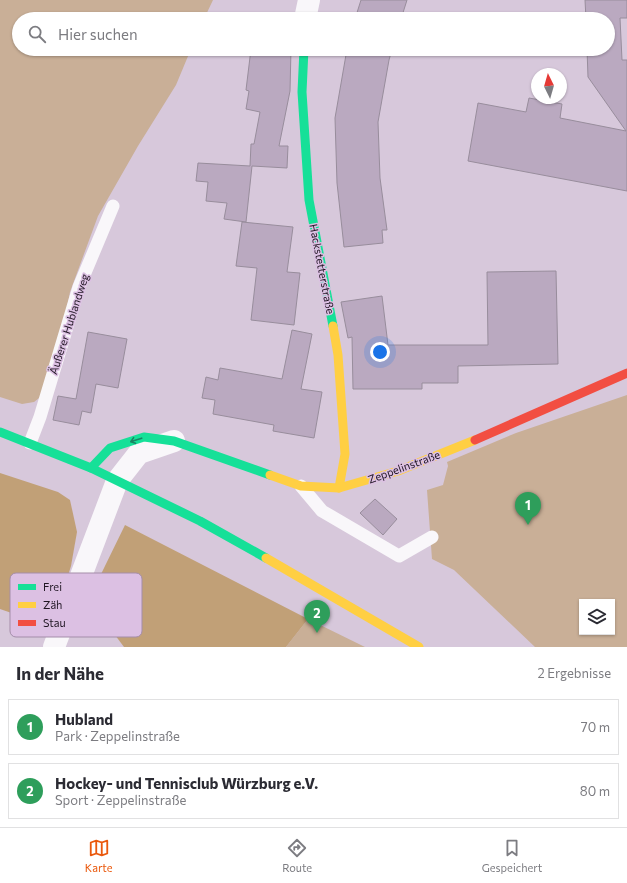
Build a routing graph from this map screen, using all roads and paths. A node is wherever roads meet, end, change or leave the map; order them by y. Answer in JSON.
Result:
{"nodes":[{"id":1,"x":309,"y":0,"type":"edge"},
{"id":2,"x":306,"y":12,"type":"edge"},
{"id":3,"x":304,"y":56,"type":"edge"},
{"id":4,"x":113,"y":206,"type":"dead end"},
{"id":5,"x":627,"y":373,"type":"edge"},
{"id":6,"x":0,"y":432,"type":"edge"},
{"id":7,"x":174,"y":441,"type":"junction"},
{"id":8,"x":30,"y":443,"type":"junction"},
{"id":9,"x":91,"y":468,"type":"junction"},
{"id":10,"x":117,"y":481,"type":"junction"},
{"id":11,"x":301,"y":486,"type":"junction"},
{"id":12,"x":339,"y":488,"type":"junction"},
{"id":13,"x":432,"y":537,"type":"dead end"},
{"id":14,"x":82,"y":573,"type":"edge"},
{"id":15,"x":58,"y":637,"type":"edge"},
{"id":16,"x":54,"y":647,"type":"edge"},
{"id":17,"x":419,"y":647,"type":"edge"}],
"edges":[{"from":1,"to":2,"type":"street"},
{"from":3,"to":12,"type":"street","name":"Hackstetterstraße"},
{"from":4,"to":8,"type":"lane","name":"Äußerer Hublandweg"},
{"from":5,"to":12,"type":"street","name":"Zeppelinstraße"},
{"from":6,"to":8,"type":"street"},
{"from":7,"to":9,"type":"street","name":"Zeppelinstraße","one_way":true},
{"from":7,"to":10,"type":"street"},
{"from":7,"to":11,"type":"street","name":"Zeppelinstraße"},
{"from":8,"to":9,"type":"street"},
{"from":9,"to":10,"type":"street"},
{"from":10,"to":14,"type":"street"},
{"from":10,"to":17,"type":"street"},
{"from":11,"to":12,"type":"street","name":"Zeppelinstraße"},
{"from":11,"to":13,"type":"lane"},
{"from":15,"to":16,"type":"street"}]}
